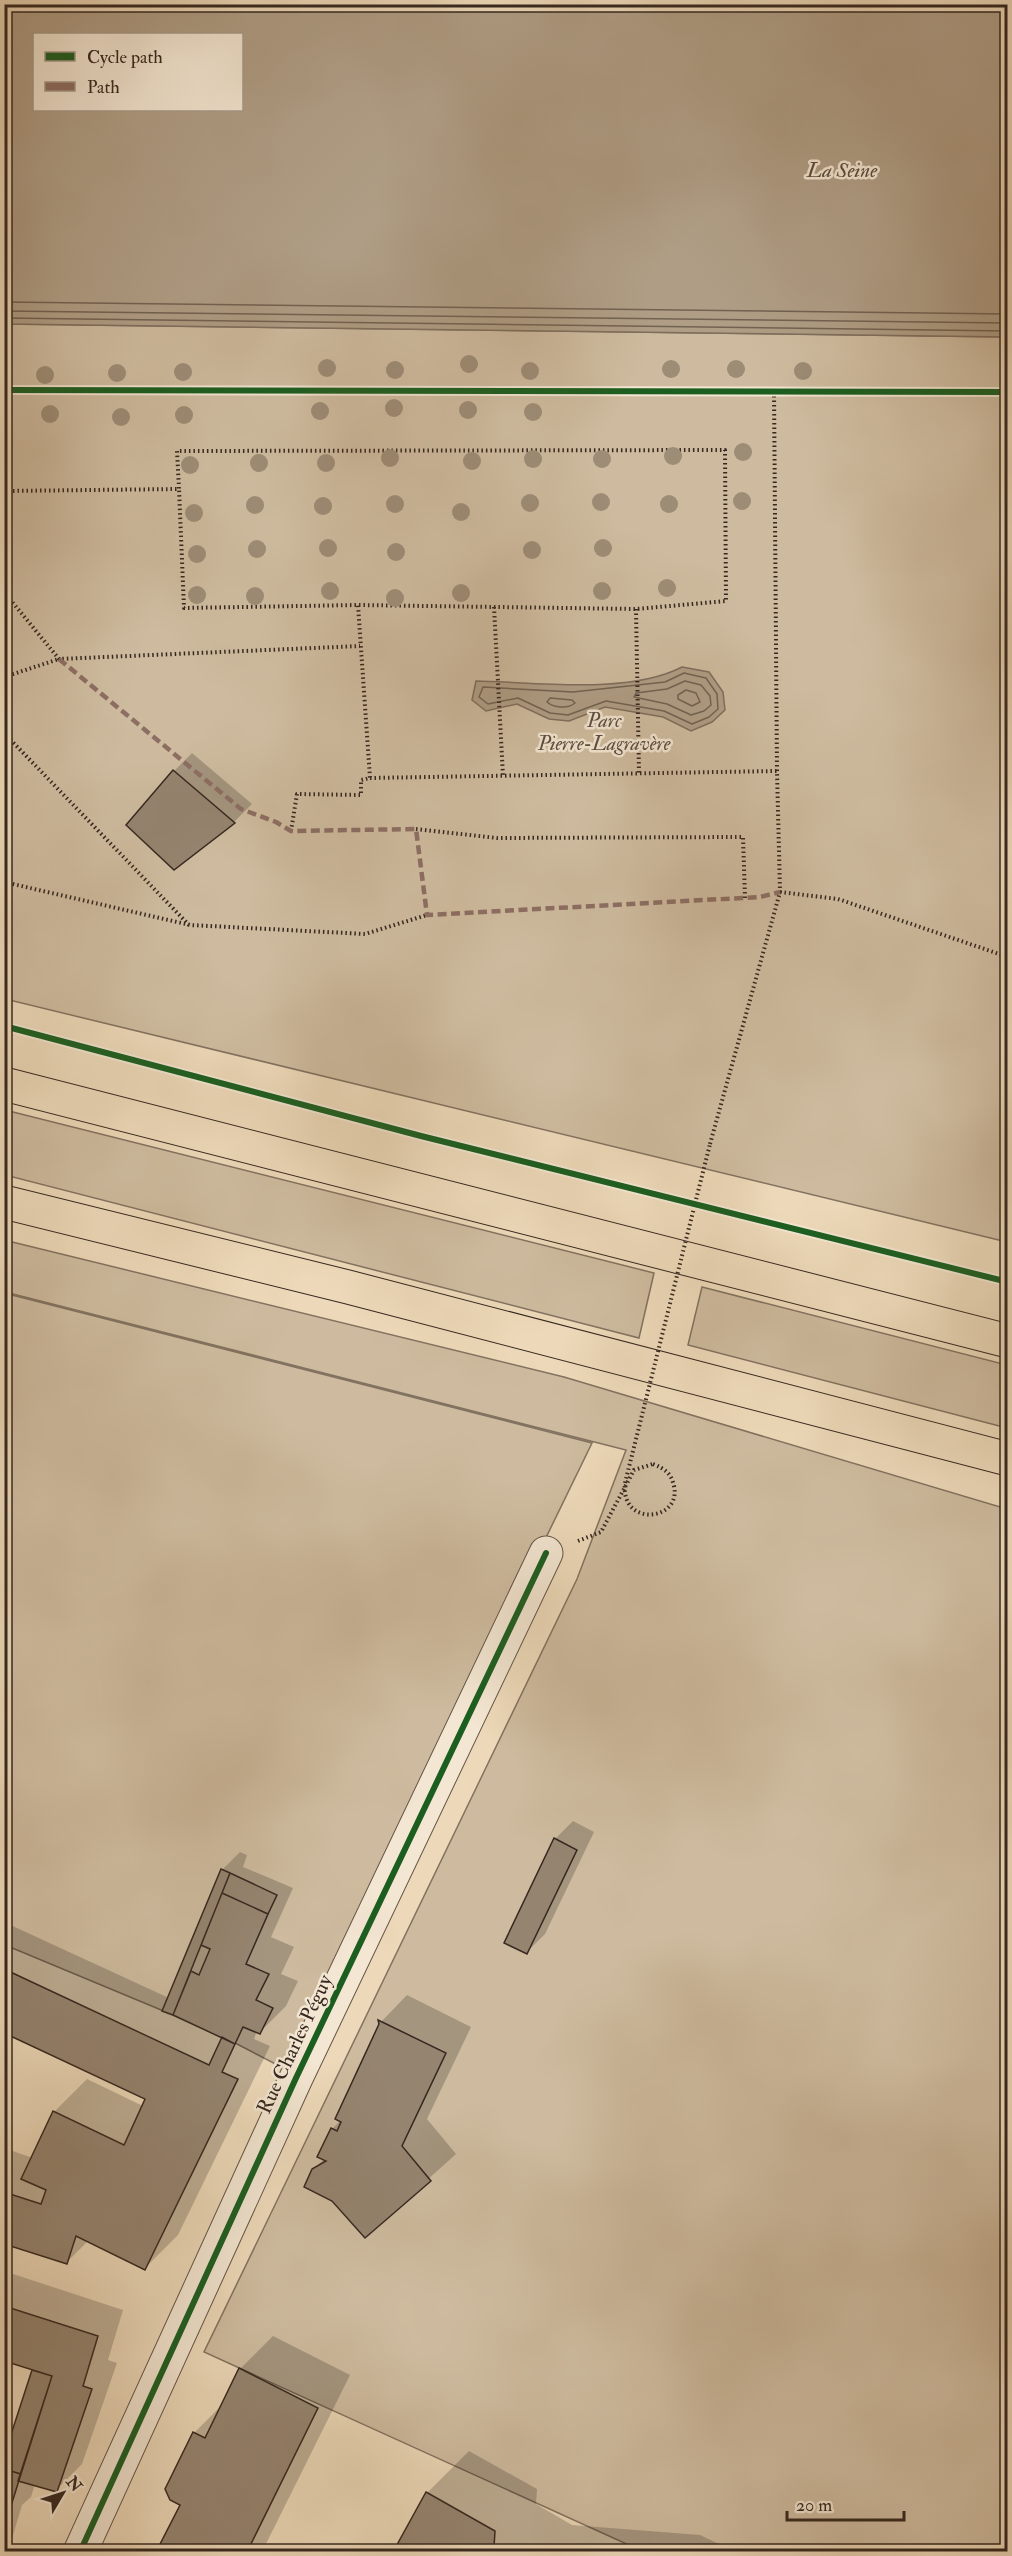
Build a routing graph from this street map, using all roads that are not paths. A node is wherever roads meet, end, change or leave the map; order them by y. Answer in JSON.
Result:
{"nodes":[{"id":1,"x":4,"y":1084,"type":"edge"},
{"id":2,"x":4,"y":1202,"type":"edge"},
{"id":3,"x":1008,"y":1341,"type":"edge"},
{"id":4,"x":1004,"y":1463,"type":"edge"},
{"id":5,"x":546,"y":1553,"type":"road end"},
{"id":6,"x":80,"y":2552,"type":"edge"}],
"edges":[{"from":1,"to":3,"type":"highway"},
{"from":2,"to":4,"type":"highway"},
{"from":5,"to":6,"type":"street","name":"Rue Charles Péguy"}]}
